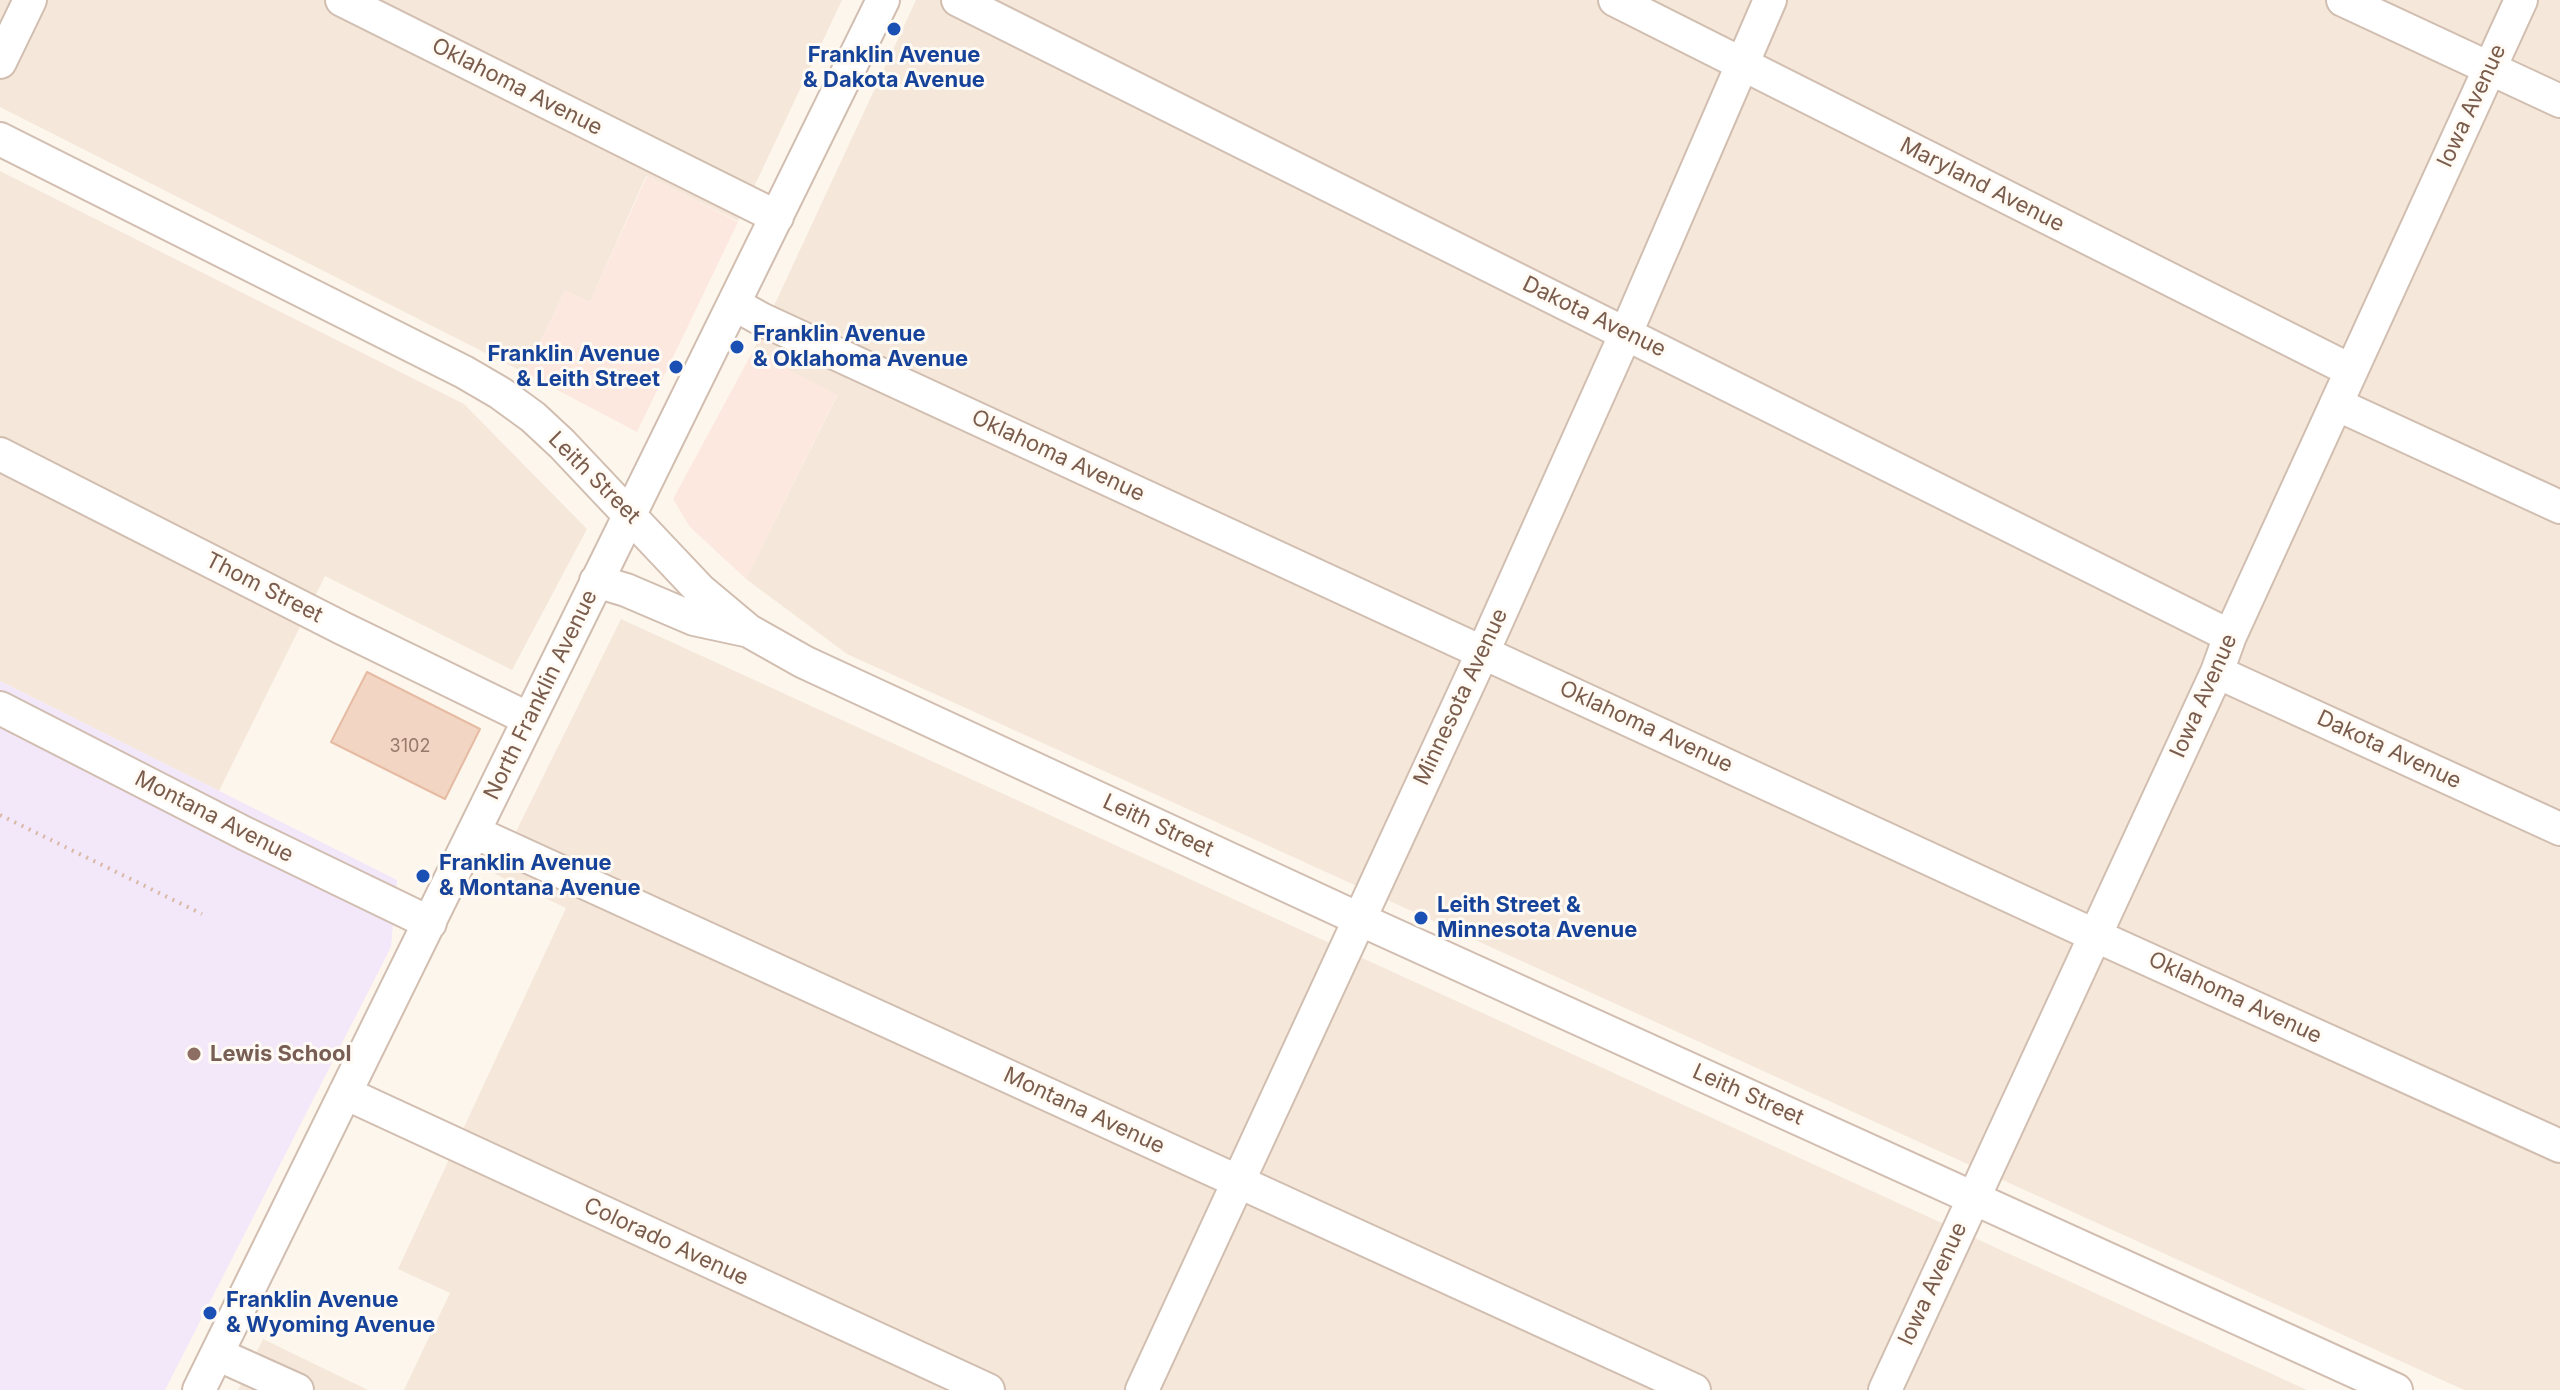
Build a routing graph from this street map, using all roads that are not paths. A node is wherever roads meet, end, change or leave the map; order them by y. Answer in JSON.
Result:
{"nodes":[{"id":1,"x":30,"y":0,"type":"edge"},
{"id":2,"x":342,"y":0,"type":"edge"},
{"id":3,"x":883,"y":0,"type":"edge"},
{"id":4,"x":958,"y":0,"type":"edge"},
{"id":5,"x":1615,"y":0,"type":"edge"},
{"id":6,"x":1770,"y":0,"type":"edge"},
{"id":7,"x":2343,"y":0,"type":"edge"},
{"id":8,"x":2521,"y":0,"type":"edge"},
{"id":9,"x":0,"y":62,"type":"edge"},
{"id":10,"x":1741,"y":64,"type":"junction"},
{"id":11,"x":2489,"y":68,"type":"junction"},
{"id":12,"x":2560,"y":101,"type":"edge"},
{"id":13,"x":0,"y":139,"type":"edge"},
{"id":14,"x":777,"y":217,"type":"junction"},
{"id":15,"x":734,"y":304,"type":"junction"},
{"id":16,"x":1626,"y":333,"type":"junction"},
{"id":17,"x":2350,"y":370,"type":"junction"},
{"id":18,"x":2336,"y":404,"type":"junction"},
{"id":19,"x":0,"y":454,"type":"edge"},
{"id":20,"x":2560,"y":507,"type":"edge"},
{"id":21,"x":630,"y":515,"type":"junction"},
{"id":22,"x":596,"y":581,"type":"junction"},
{"id":23,"x":749,"y":631,"type":"junction"},
{"id":24,"x":2230,"y":636,"type":"junction"},
{"id":25,"x":1483,"y":652,"type":"junction"},
{"id":26,"x":2217,"y":672,"type":"junction"},
{"id":27,"x":0,"y":708,"type":"edge"},
{"id":28,"x":529,"y":719,"type":"junction"},
{"id":29,"x":2560,"y":829,"type":"edge"},
{"id":30,"x":474,"y":832,"type":"junction"},
{"id":31,"x":1359,"y":919,"type":"junction"},
{"id":32,"x":430,"y":923,"type":"junction"},
{"id":33,"x":2094,"y":935,"type":"junction"},
{"id":34,"x":345,"y":1093,"type":"junction"},
{"id":35,"x":2560,"y":1146,"type":"edge"},
{"id":36,"x":1238,"y":1182,"type":"junction"},
{"id":37,"x":1973,"y":1197,"type":"junction"},
{"id":38,"x":217,"y":1354,"type":"junction"},
{"id":39,"x":199,"y":1390,"type":"edge"},
{"id":40,"x":297,"y":1390,"type":"edge"},
{"id":41,"x":988,"y":1390,"type":"edge"},
{"id":42,"x":1142,"y":1390,"type":"edge"},
{"id":43,"x":1694,"y":1390,"type":"edge"},
{"id":44,"x":1885,"y":1390,"type":"edge"},
{"id":45,"x":2396,"y":1390,"type":"edge"}],
"edges":[{"from":1,"to":9,"type":"street"},
{"from":2,"to":14,"type":"street","name":"Oklahoma Avenue"},
{"from":3,"to":14,"type":"street","name":"North Franklin Avenue"},
{"from":4,"to":16,"type":"street","name":"Dakota Avenue"},
{"from":5,"to":10,"type":"street","name":"Maryland Avenue"},
{"from":6,"to":10,"type":"street","name":"Minnesota Avenue"},
{"from":7,"to":11,"type":"street"},
{"from":8,"to":11,"type":"street","name":"Iowa Avenue"},
{"from":10,"to":16,"type":"street","name":"Minnesota Avenue"},
{"from":10,"to":17,"type":"street","name":"Maryland Avenue"},
{"from":11,"to":12,"type":"street"},
{"from":11,"to":17,"type":"street","name":"Iowa Avenue"},
{"from":13,"to":21,"type":"street","name":"Leith Street"},
{"from":14,"to":15,"type":"street","name":"North Franklin Avenue"},
{"from":15,"to":21,"type":"street","name":"North Franklin Avenue"},
{"from":15,"to":25,"type":"street","name":"Oklahoma Avenue"},
{"from":16,"to":24,"type":"street","name":"Dakota Avenue"},
{"from":16,"to":25,"type":"street","name":"Minnesota Avenue"},
{"from":17,"to":18,"type":"street","name":"Iowa Avenue"},
{"from":18,"to":20,"type":"street"},
{"from":18,"to":24,"type":"street","name":"Iowa Avenue"},
{"from":19,"to":28,"type":"street","name":"Thom Street"},
{"from":21,"to":22,"type":"street","name":"North Franklin Avenue"},
{"from":21,"to":23,"type":"street","name":"Leith Street"},
{"from":22,"to":23,"type":"street"},
{"from":22,"to":28,"type":"street","name":"North Franklin Avenue"},
{"from":23,"to":31,"type":"street","name":"Leith Street"},
{"from":24,"to":26,"type":"street","name":"Iowa Avenue"},
{"from":25,"to":31,"type":"street","name":"Minnesota Avenue"},
{"from":25,"to":33,"type":"street","name":"Oklahoma Avenue"},
{"from":26,"to":29,"type":"street","name":"Dakota Avenue"},
{"from":26,"to":33,"type":"street","name":"Iowa Avenue"},
{"from":27,"to":32,"type":"street","name":"Montana Avenue"},
{"from":28,"to":30,"type":"street","name":"North Franklin Avenue"},
{"from":30,"to":32,"type":"street","name":"North Franklin Avenue"},
{"from":30,"to":36,"type":"street","name":"Montana Avenue"},
{"from":31,"to":36,"type":"street","name":"Minnesota Avenue"},
{"from":31,"to":37,"type":"street","name":"Leith Street"},
{"from":32,"to":34,"type":"street","name":"North Franklin Avenue"},
{"from":33,"to":35,"type":"street","name":"Oklahoma Avenue"},
{"from":33,"to":37,"type":"street","name":"Iowa Avenue"},
{"from":34,"to":38,"type":"street","name":"North Franklin Avenue"},
{"from":34,"to":41,"type":"street","name":"Colorado Avenue"},
{"from":36,"to":42,"type":"street","name":"Minnesota Avenue"},
{"from":36,"to":43,"type":"street","name":"Montana Avenue"},
{"from":37,"to":44,"type":"street","name":"Iowa Avenue"},
{"from":37,"to":45,"type":"street","name":"Leith Street"},
{"from":38,"to":39,"type":"street","name":"North Franklin Avenue"},
{"from":38,"to":40,"type":"street"}]}
